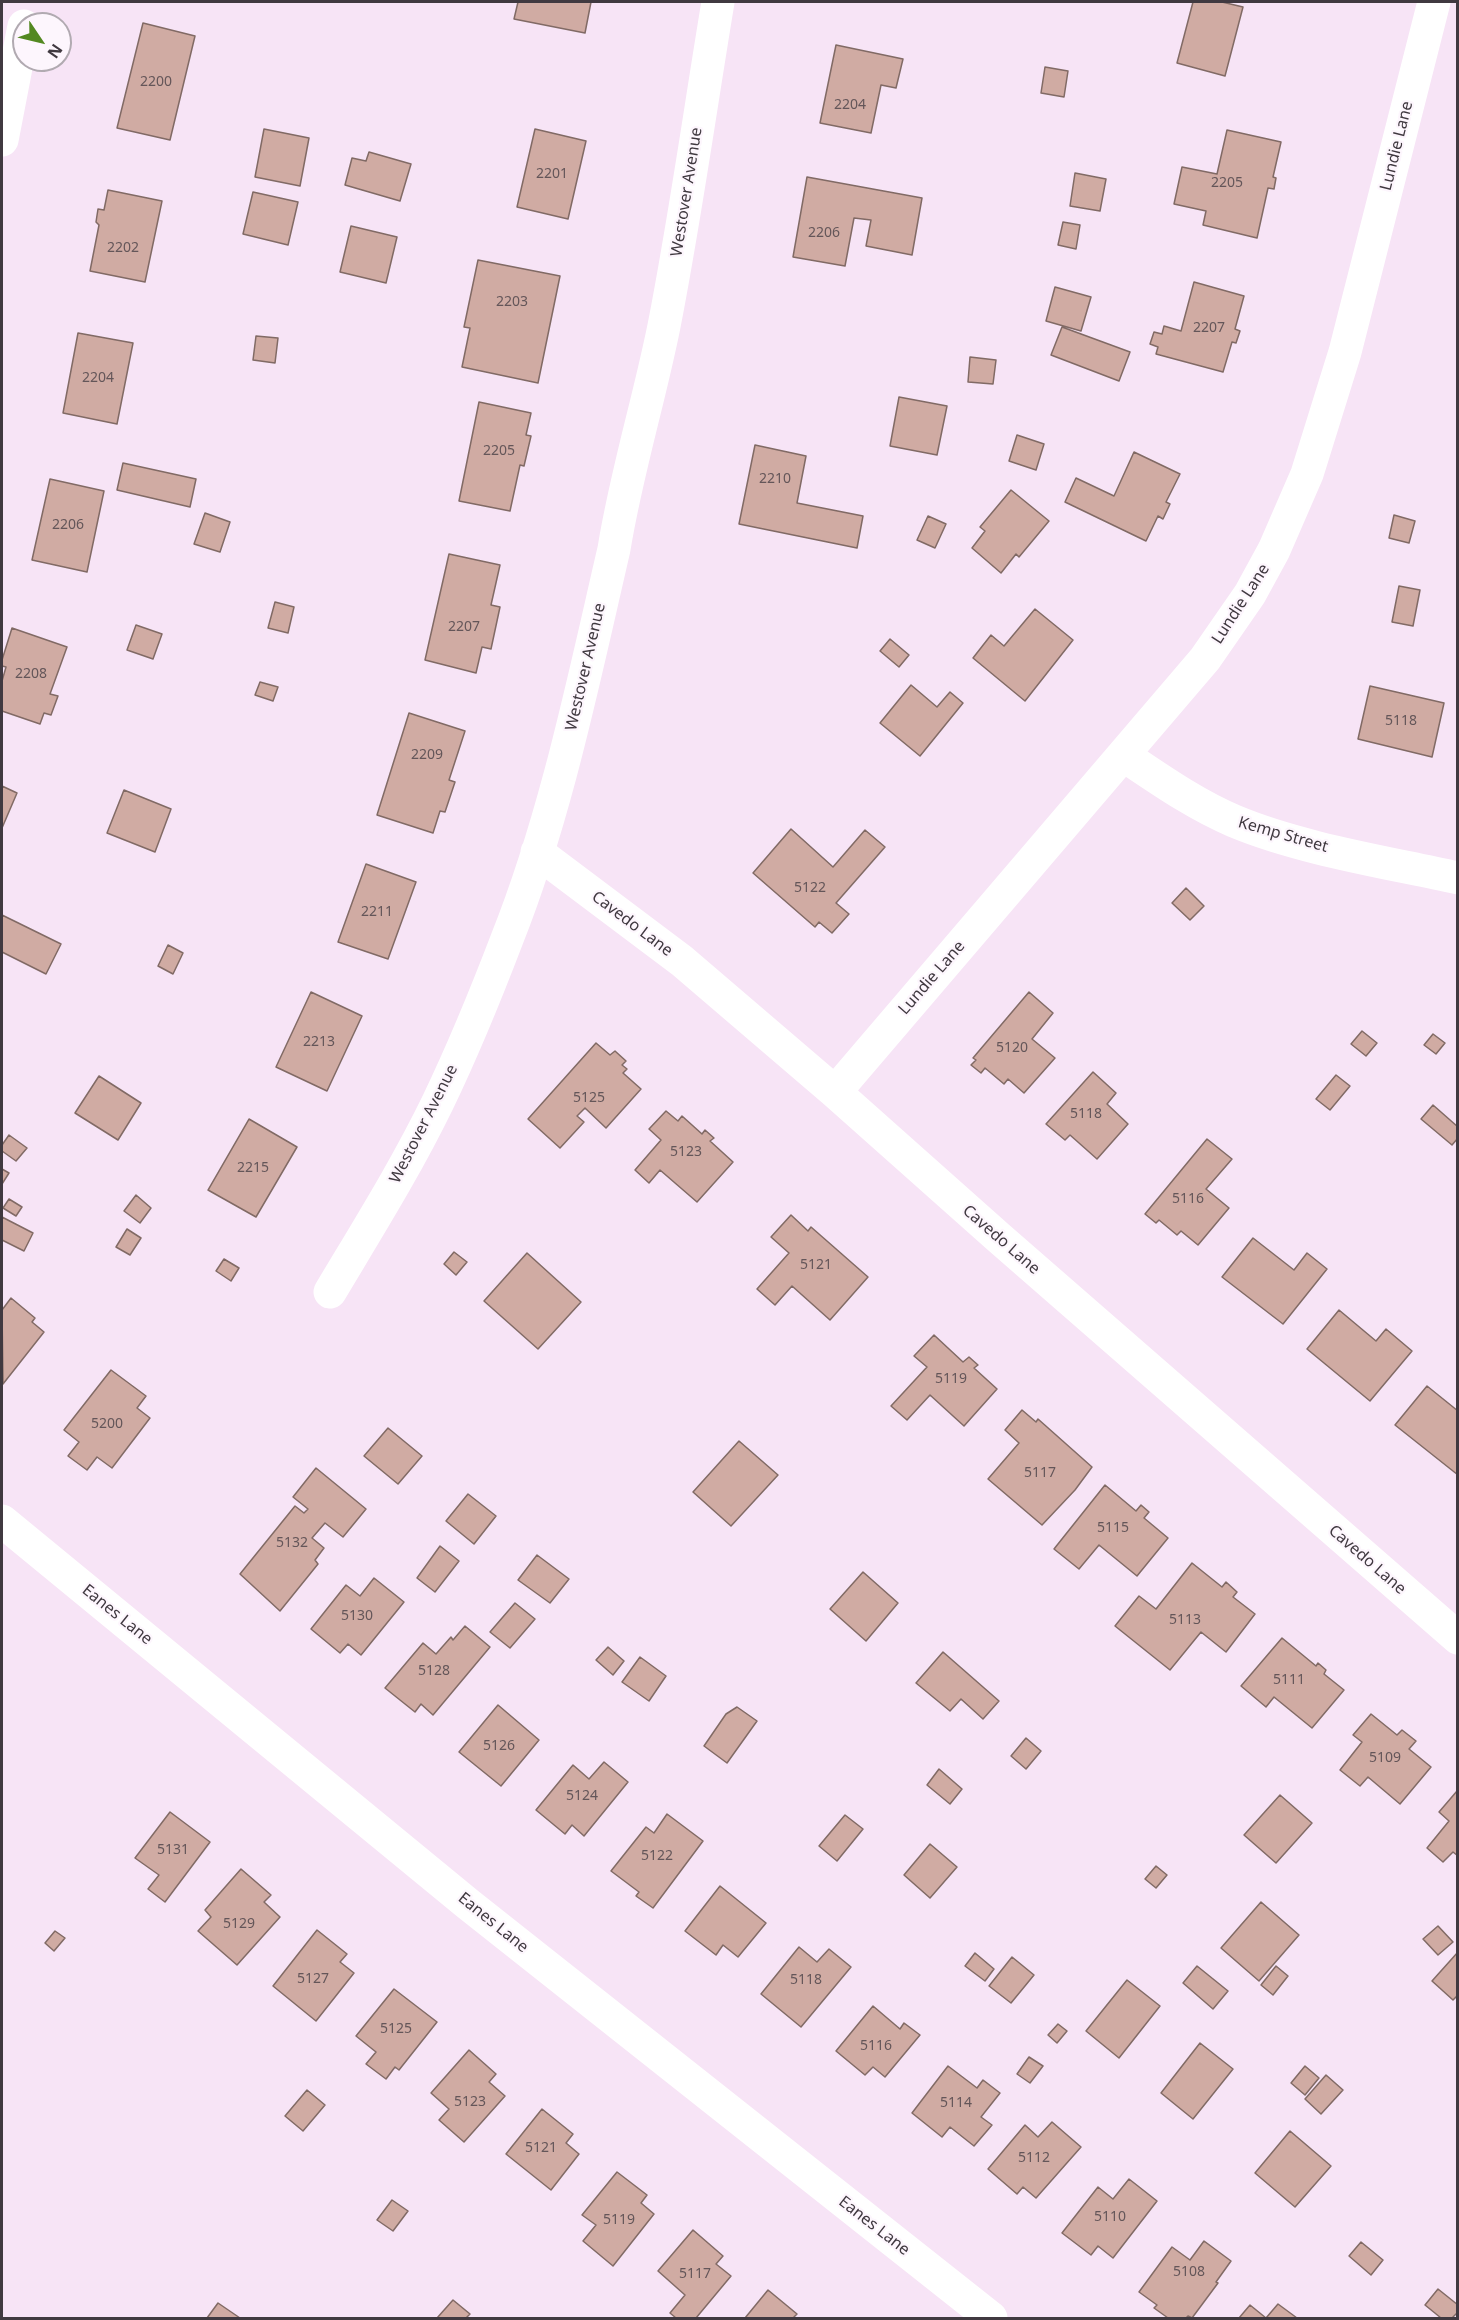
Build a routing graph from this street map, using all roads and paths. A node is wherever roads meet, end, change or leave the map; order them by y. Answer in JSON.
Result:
{"nodes":[{"id":1,"x":718,"y":2,"type":"edge"},
{"id":2,"x":1434,"y":2,"type":"edge"},
{"id":3,"x":15,"y":72,"type":"edge"},
{"id":4,"x":2,"y":140,"type":"edge"},
{"id":5,"x":1123,"y":755,"type":"junction"},
{"id":6,"x":537,"y":852,"type":"junction"},
{"id":7,"x":1458,"y":878,"type":"edge"},
{"id":8,"x":835,"y":1092,"type":"junction"},
{"id":9,"x":330,"y":1292,"type":"dead end"},
{"id":10,"x":2,"y":1521,"type":"edge"},
{"id":11,"x":1458,"y":1638,"type":"edge"},
{"id":12,"x":991,"y":2319,"type":"edge"}],
"edges":[{"from":1,"to":6,"type":"street","name":"Westover Avenue"},
{"from":2,"to":5,"type":"street","name":"Lundie Lane"},
{"from":3,"to":4,"type":"street"},
{"from":5,"to":7,"type":"street","name":"Kemp Street"},
{"from":5,"to":8,"type":"street","name":"Lundie Lane"},
{"from":6,"to":8,"type":"street","name":"Cavedo Lane"},
{"from":6,"to":9,"type":"street","name":"Westover Avenue"},
{"from":8,"to":11,"type":"street","name":"Cavedo Lane"},
{"from":10,"to":12,"type":"street","name":"Eanes Lane"}]}
